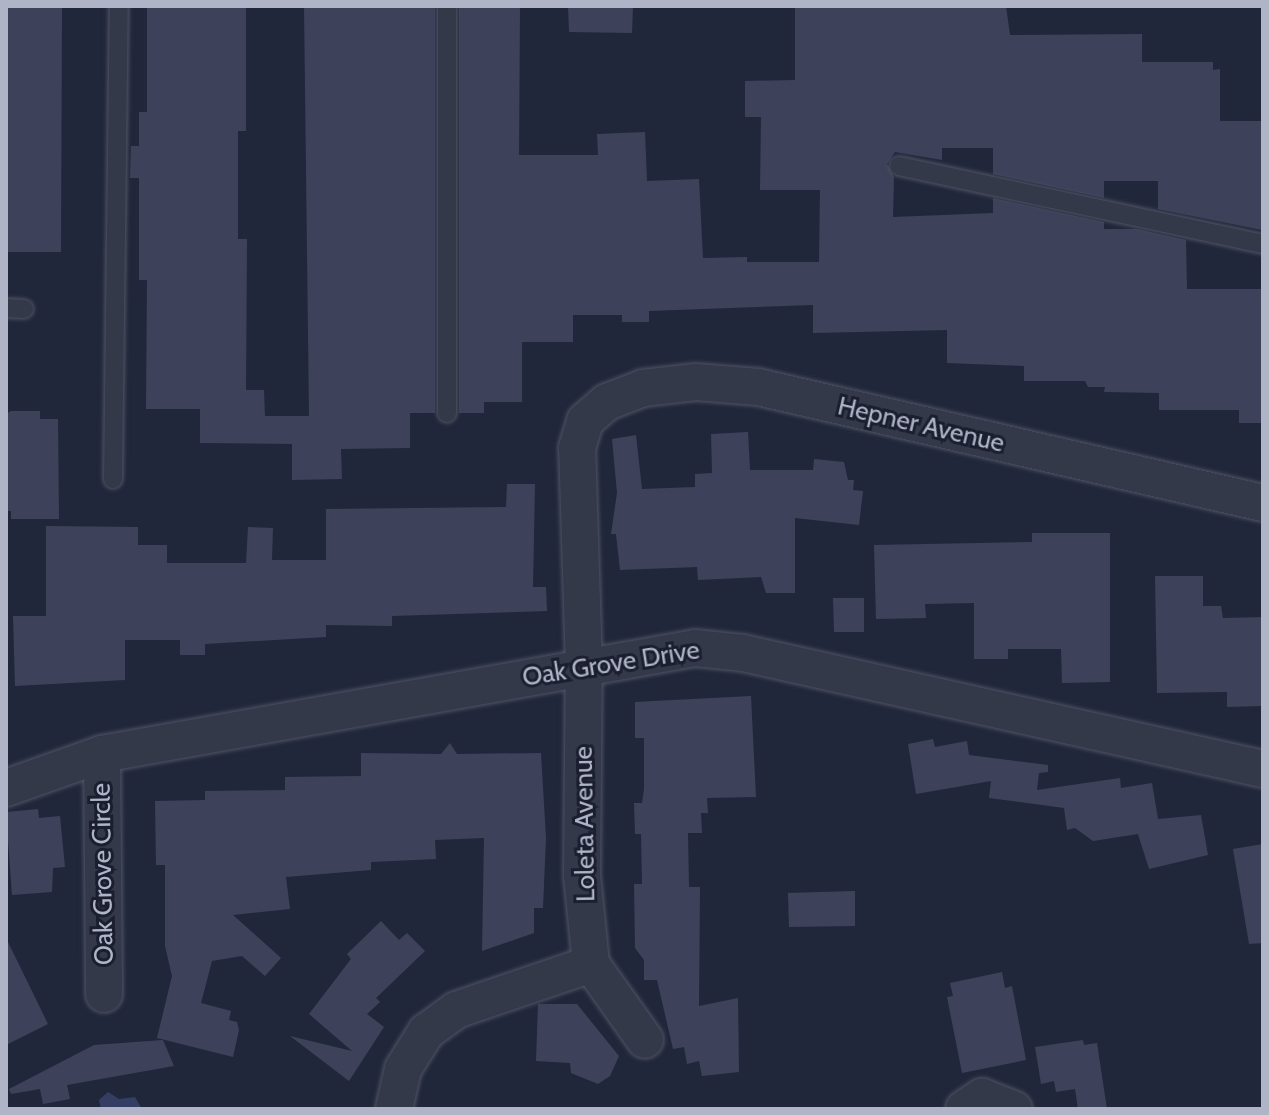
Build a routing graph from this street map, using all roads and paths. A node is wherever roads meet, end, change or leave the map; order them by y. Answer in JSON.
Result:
{"nodes":[{"id":1,"x":119,"y":6,"type":"edge"},
{"id":2,"x":447,"y":6,"type":"edge"},
{"id":3,"x":899,"y":166,"type":"dead end"},
{"id":4,"x":1263,"y":244,"type":"edge"},
{"id":5,"x":447,"y":413,"type":"dead end"},
{"id":6,"x":585,"y":421,"type":"joint"},
{"id":7,"x":113,"y":479,"type":"dead end"},
{"id":8,"x":1263,"y":503,"type":"edge"},
{"id":9,"x":584,"y":667,"type":"junction"},
{"id":10,"x":102,"y":754,"type":"junction"},
{"id":11,"x":1263,"y":769,"type":"edge"},
{"id":12,"x":6,"y":788,"type":"edge"},
{"id":13,"x":591,"y":964,"type":"junction"},
{"id":14,"x":104,"y":994,"type":"dead end"},
{"id":15,"x":645,"y":1040,"type":"dead end"},
{"id":16,"x":394,"y":1109,"type":"edge"},
{"id":17,"x":964,"y":1109,"type":"edge"},
{"id":18,"x":1014,"y":1109,"type":"edge"}],
"edges":[{"from":1,"to":7,"type":"lane"},
{"from":2,"to":5,"type":"lane"},
{"from":3,"to":4,"type":"lane"},
{"from":6,"to":8,"type":"street","name":"Hepner Avenue"},
{"from":6,"to":9,"type":"street","name":"Loleta Avenue"},
{"from":9,"to":10,"type":"street","name":"Oak Grove Drive"},
{"from":9,"to":11,"type":"street","name":"Oak Grove Drive"},
{"from":9,"to":13,"type":"street","name":"Loleta Avenue"},
{"from":10,"to":12,"type":"street","name":"Oak Grove Drive"},
{"from":10,"to":14,"type":"street","name":"Oak Grove Circle"},
{"from":13,"to":15,"type":"street"},
{"from":13,"to":16,"type":"street"},
{"from":17,"to":18,"type":"street"}]}
